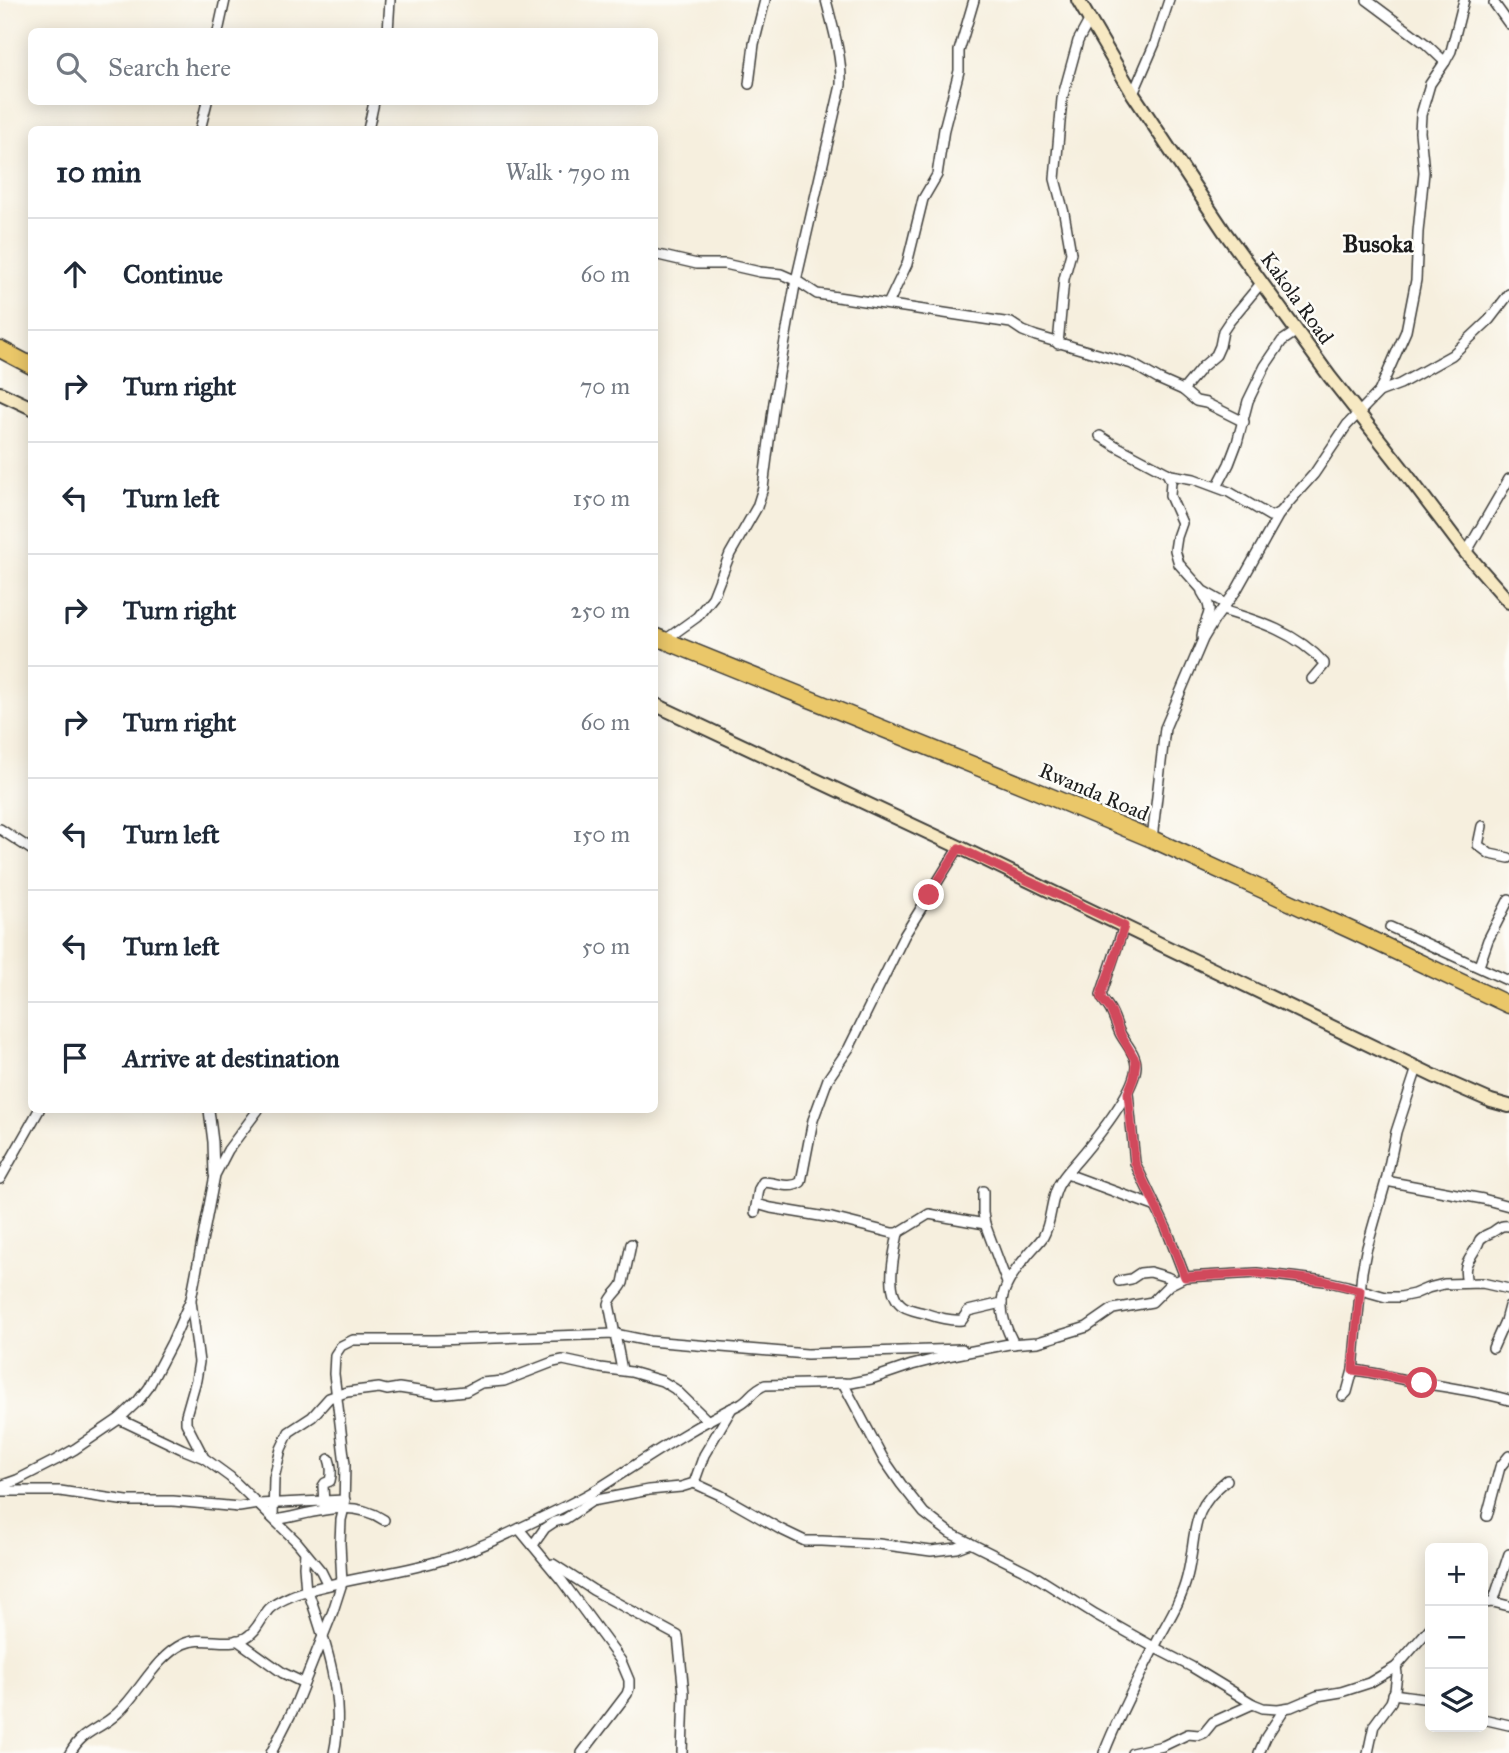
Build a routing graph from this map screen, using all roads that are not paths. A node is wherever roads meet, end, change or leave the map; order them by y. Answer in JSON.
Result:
{"nodes":[{"id":1,"x":225,"y":0,"type":"edge"},
{"id":2,"x":390,"y":0,"type":"edge"},
{"id":3,"x":765,"y":0,"type":"edge"},
{"id":4,"x":826,"y":0,"type":"edge"},
{"id":5,"x":974,"y":0,"type":"edge"},
{"id":6,"x":1078,"y":0,"type":"edge"},
{"id":7,"x":1168,"y":0,"type":"edge"},
{"id":8,"x":1367,"y":0,"type":"edge"},
{"id":9,"x":1464,"y":0,"type":"edge"},
{"id":10,"x":1492,"y":2,"type":"edge"},
{"id":11,"x":1509,"y":12,"type":"edge"},
{"id":12,"x":1090,"y":19,"type":"junction"},
{"id":13,"x":1509,"y":24,"type":"edge"},
{"id":14,"x":219,"y":28,"type":"edge"},
{"id":15,"x":388,"y":28,"type":"edge"},
{"id":16,"x":1445,"y":62,"type":"junction"},
{"id":17,"x":749,"y":84,"type":"dead end"},
{"id":18,"x":1133,"y":94,"type":"junction"},
{"id":19,"x":206,"y":105,"type":"edge"},
{"id":20,"x":373,"y":105,"type":"edge"},
{"id":21,"x":201,"y":126,"type":"edge"},
{"id":22,"x":369,"y":126,"type":"edge"},
{"id":23,"x":658,"y":255,"type":"edge"},
{"id":24,"x":797,"y":281,"type":"junction"},
{"id":25,"x":1262,"y":282,"type":"junction"},
{"id":26,"x":1509,"y":294,"type":"edge"},
{"id":27,"x":888,"y":304,"type":"junction"},
{"id":28,"x":1297,"y":331,"type":"junction"},
{"id":29,"x":1058,"y":344,"type":"junction"},
{"id":30,"x":0,"y":349,"type":"edge"},
{"id":31,"x":28,"y":364,"type":"edge"},
{"id":32,"x":1183,"y":390,"type":"junction"},
{"id":33,"x":1379,"y":392,"type":"junction"},
{"id":34,"x":0,"y":393,"type":"edge"},
{"id":35,"x":28,"y":406,"type":"edge"},
{"id":36,"x":1359,"y":413,"type":"junction"},
{"id":37,"x":1244,"y":422,"type":"junction"},
{"id":38,"x":1100,"y":436,"type":"dead end"},
{"id":39,"x":1167,"y":472,"type":"junction"},
{"id":40,"x":1509,"y":479,"type":"edge"},
{"id":41,"x":1217,"y":487,"type":"junction"},
{"id":42,"x":1281,"y":511,"type":"junction"},
{"id":43,"x":1466,"y":553,"type":"junction"},
{"id":44,"x":1199,"y":587,"type":"junction"},
{"id":45,"x":1509,"y":602,"type":"edge"},
{"id":46,"x":1224,"y":607,"type":"junction"},
{"id":47,"x":660,"y":638,"type":"edge"},
{"id":48,"x":1202,"y":643,"type":"junction"},
{"id":49,"x":1312,"y":679,"type":"dead end"},
{"id":50,"x":658,"y":706,"type":"edge"},
{"id":51,"x":1482,"y":826,"type":"dead end"},
{"id":52,"x":0,"y":829,"type":"edge"},
{"id":53,"x":1152,"y":839,"type":"junction"},
{"id":54,"x":28,"y":846,"type":"edge"},
{"id":55,"x":959,"y":848,"type":"junction"},
{"id":56,"x":1509,"y":858,"type":"edge"},
{"id":57,"x":1509,"y":899,"type":"edge"},
{"id":58,"x":1124,"y":926,"type":"junction"},
{"id":59,"x":1390,"y":927,"type":"dead end"},
{"id":60,"x":1479,"y":966,"type":"junction"},
{"id":61,"x":1509,"y":981,"type":"edge"},
{"id":62,"x":1509,"y":1005,"type":"edge"},
{"id":63,"x":1417,"y":1068,"type":"junction"},
{"id":64,"x":1128,"y":1093,"type":"junction"},
{"id":65,"x":1509,"y":1106,"type":"edge"},
{"id":66,"x":37,"y":1113,"type":"edge"},
{"id":67,"x":209,"y":1113,"type":"edge"},
{"id":68,"x":256,"y":1113,"type":"edge"},
{"id":69,"x":1066,"y":1174,"type":"junction"},
{"id":70,"x":215,"y":1175,"type":"junction"},
{"id":71,"x":0,"y":1179,"type":"edge"},
{"id":72,"x":1386,"y":1181,"type":"junction"},
{"id":73,"x":983,"y":1191,"type":"dead end"},
{"id":74,"x":1154,"y":1206,"type":"junction"},
{"id":75,"x":1508,"y":1206,"type":"edge"},
{"id":76,"x":985,"y":1224,"type":"junction"},
{"id":77,"x":1505,"y":1225,"type":"edge"},
{"id":78,"x":898,"y":1233,"type":"junction"},
{"id":79,"x":631,"y":1244,"type":"dead end"},
{"id":80,"x":1185,"y":1277,"type":"junction"},
{"id":81,"x":1119,"y":1281,"type":"dead end"},
{"id":82,"x":1175,"y":1281,"type":"junction"},
{"id":83,"x":1007,"y":1283,"type":"junction"},
{"id":84,"x":1467,"y":1283,"type":"junction"},
{"id":85,"x":1509,"y":1289,"type":"edge"},
{"id":86,"x":1360,"y":1290,"type":"junction"},
{"id":87,"x":191,"y":1299,"type":"junction"},
{"id":88,"x":1002,"y":1303,"type":"junction"},
{"id":89,"x":1509,"y":1306,"type":"edge"},
{"id":90,"x":615,"y":1335,"type":"junction"},
{"id":91,"x":1011,"y":1344,"type":"junction"},
{"id":92,"x":1493,"y":1348,"type":"dead end"},
{"id":93,"x":622,"y":1370,"type":"junction"},
{"id":94,"x":1353,"y":1370,"type":"junction"},
{"id":95,"x":843,"y":1383,"type":"junction"},
{"id":96,"x":336,"y":1395,"type":"junction"},
{"id":97,"x":1343,"y":1396,"type":"dead end"},
{"id":98,"x":1509,"y":1400,"type":"edge"},
{"id":99,"x":733,"y":1407,"type":"junction"},
{"id":100,"x":119,"y":1419,"type":"junction"},
{"id":101,"x":708,"y":1421,"type":"junction"},
{"id":102,"x":1509,"y":1456,"type":"edge"},
{"id":103,"x":204,"y":1458,"type":"junction"},
{"id":104,"x":329,"y":1459,"type":"dead end"},
{"id":105,"x":1227,"y":1480,"type":"dead end"},
{"id":106,"x":694,"y":1483,"type":"junction"},
{"id":107,"x":0,"y":1488,"type":"edge"},
{"id":108,"x":273,"y":1503,"type":"junction"},
{"id":109,"x":258,"y":1504,"type":"junction"},
{"id":110,"x":345,"y":1504,"type":"junction"},
{"id":111,"x":325,"y":1506,"type":"junction"},
{"id":112,"x":1487,"y":1517,"type":"dead end"},
{"id":113,"x":274,"y":1519,"type":"junction"},
{"id":114,"x":384,"y":1520,"type":"dead end"},
{"id":115,"x":519,"y":1528,"type":"junction"},
{"id":116,"x":970,"y":1543,"type":"junction"},
{"id":117,"x":533,"y":1545,"type":"junction"},
{"id":118,"x":305,"y":1552,"type":"junction"},
{"id":119,"x":1509,"y":1554,"type":"edge"},
{"id":120,"x":543,"y":1557,"type":"junction"},
{"id":121,"x":342,"y":1583,"type":"junction"},
{"id":122,"x":328,"y":1585,"type":"junction"},
{"id":123,"x":307,"y":1591,"type":"junction"},
{"id":124,"x":1488,"y":1602,"type":"edge"},
{"id":125,"x":1493,"y":1602,"type":"junction"},
{"id":126,"x":1509,"y":1606,"type":"edge"},
{"id":127,"x":1425,"y":1634,"type":"edge"},
{"id":128,"x":323,"y":1635,"type":"junction"},
{"id":129,"x":237,"y":1640,"type":"junction"},
{"id":130,"x":1155,"y":1648,"type":"junction"},
{"id":131,"x":1396,"y":1667,"type":"junction"},
{"id":132,"x":304,"y":1683,"type":"junction"},
{"id":133,"x":1393,"y":1695,"type":"junction"},
{"id":134,"x":1425,"y":1698,"type":"edge"},
{"id":135,"x":1253,"y":1704,"type":"junction"},
{"id":136,"x":1284,"y":1708,"type":"junction"},
{"id":137,"x":1488,"y":1720,"type":"edge"},
{"id":138,"x":1509,"y":1725,"type":"edge"},
{"id":139,"x":69,"y":1753,"type":"edge"},
{"id":140,"x":271,"y":1753,"type":"edge"},
{"id":141,"x":334,"y":1753,"type":"edge"},
{"id":142,"x":582,"y":1753,"type":"edge"},
{"id":143,"x":682,"y":1753,"type":"edge"},
{"id":144,"x":1104,"y":1753,"type":"edge"},
{"id":145,"x":1132,"y":1753,"type":"edge"},
{"id":146,"x":1259,"y":1753,"type":"edge"},
{"id":147,"x":1368,"y":1753,"type":"edge"}],
"edges":[{"from":1,"to":14,"type":"street"},
{"from":2,"to":15,"type":"street"},
{"from":3,"to":17,"type":"street"},
{"from":4,"to":24,"type":"street"},
{"from":5,"to":27,"type":"street"},
{"from":6,"to":12,"type":"street","name":"Kakola Road"},
{"from":7,"to":18,"type":"street"},
{"from":8,"to":16,"type":"street"},
{"from":9,"to":16,"type":"street"},
{"from":10,"to":11,"type":"street"},
{"from":10,"to":13,"type":"street"},
{"from":12,"to":18,"type":"street","name":"Kakola Road"},
{"from":12,"to":29,"type":"street"},
{"from":16,"to":33,"type":"street"},
{"from":18,"to":25,"type":"street","name":"Kakola Road"},
{"from":19,"to":21,"type":"street"},
{"from":20,"to":22,"type":"street"},
{"from":23,"to":24,"type":"street"},
{"from":24,"to":27,"type":"street"},
{"from":24,"to":47,"type":"street"},
{"from":25,"to":28,"type":"street","name":"Kakola Road"},
{"from":25,"to":32,"type":"street"},
{"from":26,"to":33,"type":"street"},
{"from":27,"to":29,"type":"street"},
{"from":28,"to":36,"type":"street","name":"Kakola Road"},
{"from":28,"to":37,"type":"street"},
{"from":29,"to":32,"type":"street"},
{"from":30,"to":31,"type":"highway"},
{"from":32,"to":37,"type":"street"},
{"from":33,"to":36,"type":"street"},
{"from":34,"to":35,"type":"street"},
{"from":36,"to":42,"type":"street"},
{"from":36,"to":43,"type":"street","name":"Kakola Road"},
{"from":37,"to":41,"type":"street"},
{"from":38,"to":39,"type":"street"},
{"from":39,"to":41,"type":"street"},
{"from":39,"to":44,"type":"street"},
{"from":40,"to":43,"type":"street"},
{"from":41,"to":42,"type":"street"},
{"from":42,"to":46,"type":"street"},
{"from":43,"to":45,"type":"street","name":"Kakola Road"},
{"from":44,"to":46,"type":"street"},
{"from":44,"to":48,"type":"street"},
{"from":46,"to":48,"type":"street"},
{"from":46,"to":49,"type":"street"},
{"from":47,"to":53,"type":"highway","name":"Rwanda Road"},
{"from":48,"to":53,"type":"street"},
{"from":50,"to":55,"type":"street"},
{"from":51,"to":56,"type":"street"},
{"from":52,"to":54,"type":"street"},
{"from":53,"to":62,"type":"highway","name":"Rwanda Road"},
{"from":55,"to":58,"type":"street"},
{"from":55,"to":78,"type":"street"},
{"from":57,"to":60,"type":"street"},
{"from":58,"to":63,"type":"street"},
{"from":58,"to":64,"type":"street"},
{"from":59,"to":60,"type":"street"},
{"from":60,"to":61,"type":"street"},
{"from":63,"to":65,"type":"street"},
{"from":63,"to":72,"type":"street"},
{"from":64,"to":69,"type":"street"},
{"from":64,"to":74,"type":"street"},
{"from":66,"to":71,"type":"street"},
{"from":67,"to":70,"type":"street"},
{"from":68,"to":70,"type":"street"},
{"from":69,"to":74,"type":"street"},
{"from":69,"to":83,"type":"street"},
{"from":70,"to":87,"type":"street"},
{"from":72,"to":75,"type":"street"},
{"from":72,"to":86,"type":"street"},
{"from":73,"to":76,"type":"street"},
{"from":74,"to":80,"type":"street"},
{"from":75,"to":77,"type":"street"},
{"from":76,"to":78,"type":"street"},
{"from":76,"to":83,"type":"street"},
{"from":77,"to":84,"type":"street"},
{"from":78,"to":88,"type":"street"},
{"from":79,"to":90,"type":"street"},
{"from":80,"to":82,"type":"street"},
{"from":80,"to":86,"type":"street"},
{"from":81,"to":82,"type":"street"},
{"from":82,"to":91,"type":"street"},
{"from":83,"to":88,"type":"street"},
{"from":84,"to":85,"type":"street"},
{"from":84,"to":86,"type":"street"},
{"from":86,"to":94,"type":"street"},
{"from":87,"to":100,"type":"street"},
{"from":87,"to":103,"type":"street"},
{"from":88,"to":91,"type":"street"},
{"from":89,"to":92,"type":"street"},
{"from":90,"to":91,"type":"street"},
{"from":90,"to":93,"type":"street"},
{"from":90,"to":96,"type":"street"},
{"from":91,"to":95,"type":"street"},
{"from":93,"to":96,"type":"street"},
{"from":93,"to":101,"type":"street"},
{"from":94,"to":97,"type":"street"},
{"from":94,"to":98,"type":"street"},
{"from":95,"to":99,"type":"street"},
{"from":95,"to":116,"type":"street"},
{"from":96,"to":108,"type":"street"},
{"from":96,"to":110,"type":"street"},
{"from":99,"to":101,"type":"street"},
{"from":99,"to":106,"type":"street"},
{"from":100,"to":103,"type":"street"},
{"from":100,"to":107,"type":"street"},
{"from":101,"to":115,"type":"street"},
{"from":102,"to":112,"type":"street"},
{"from":103,"to":109,"type":"street"},
{"from":104,"to":111,"type":"street"},
{"from":105,"to":130,"type":"street"},
{"from":106,"to":116,"type":"street"},
{"from":106,"to":117,"type":"street"},
{"from":107,"to":109,"type":"street"},
{"from":108,"to":109,"type":"street"},
{"from":108,"to":111,"type":"street"},
{"from":108,"to":113,"type":"street"},
{"from":109,"to":113,"type":"street"},
{"from":110,"to":111,"type":"street"},
{"from":110,"to":114,"type":"street"},
{"from":110,"to":121,"type":"street"},
{"from":111,"to":113,"type":"street"},
{"from":113,"to":118,"type":"street"},
{"from":115,"to":117,"type":"street"},
{"from":115,"to":121,"type":"street"},
{"from":116,"to":130,"type":"street"},
{"from":117,"to":120,"type":"street"},
{"from":118,"to":122,"type":"street"},
{"from":118,"to":123,"type":"street"},
{"from":119,"to":125,"type":"street"},
{"from":120,"to":142,"type":"street"},
{"from":120,"to":143,"type":"street"},
{"from":121,"to":122,"type":"street"},
{"from":121,"to":128,"type":"street"},
{"from":122,"to":123,"type":"street"},
{"from":123,"to":128,"type":"street"},
{"from":123,"to":129,"type":"street"},
{"from":124,"to":125,"type":"street"},
{"from":125,"to":126,"type":"street"},
{"from":127,"to":131,"type":"street"},
{"from":128,"to":132,"type":"street"},
{"from":128,"to":141,"type":"street"},
{"from":129,"to":132,"type":"street"},
{"from":129,"to":139,"type":"street"},
{"from":130,"to":135,"type":"street"},
{"from":130,"to":144,"type":"street"},
{"from":131,"to":133,"type":"street"},
{"from":131,"to":136,"type":"street"},
{"from":132,"to":140,"type":"street"},
{"from":133,"to":134,"type":"street"},
{"from":133,"to":147,"type":"street"},
{"from":135,"to":136,"type":"street"},
{"from":135,"to":145,"type":"street"},
{"from":136,"to":146,"type":"street"},
{"from":137,"to":138,"type":"street"}]}
